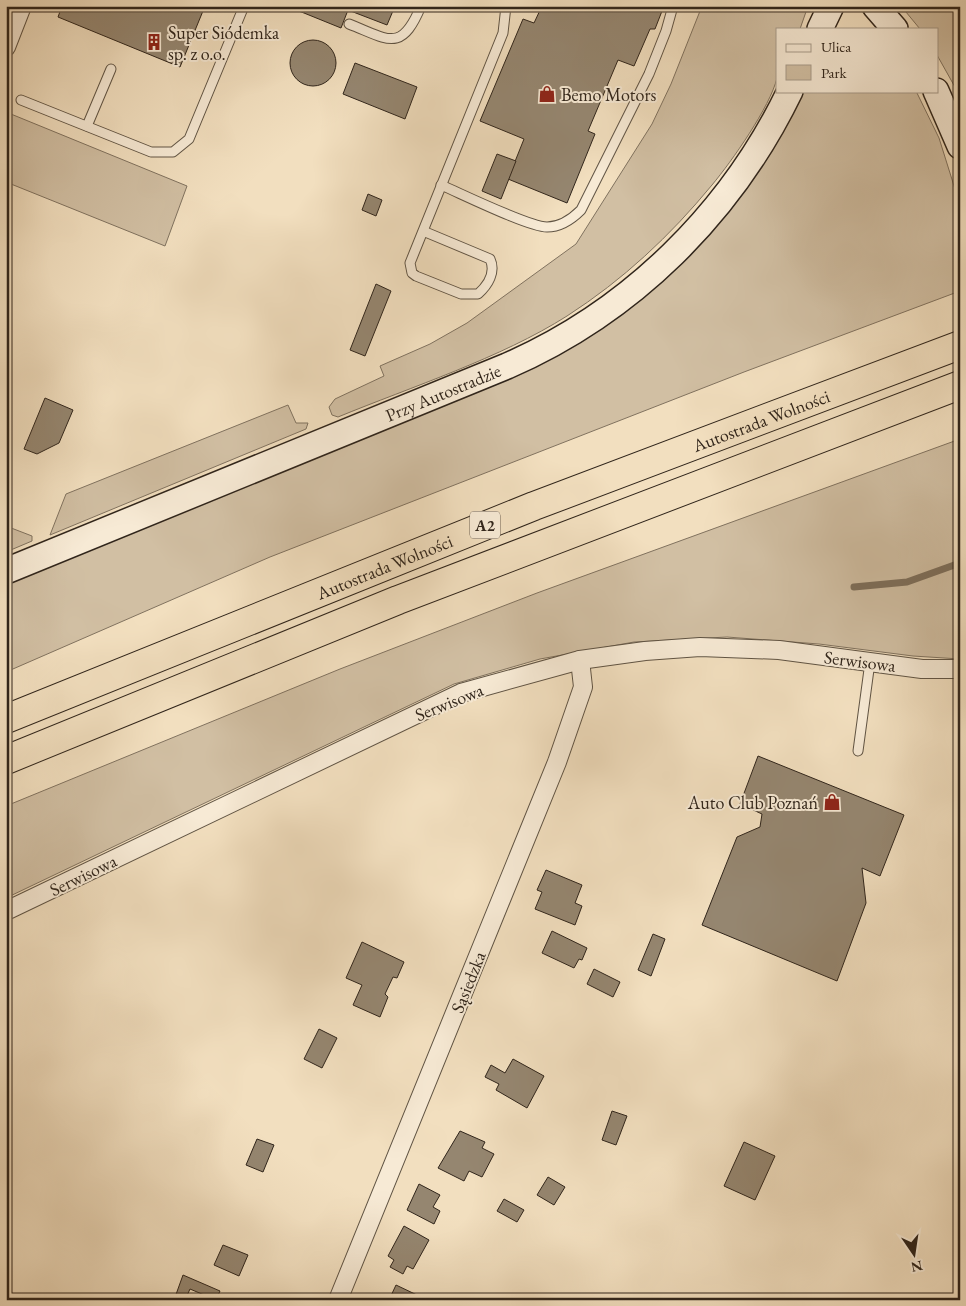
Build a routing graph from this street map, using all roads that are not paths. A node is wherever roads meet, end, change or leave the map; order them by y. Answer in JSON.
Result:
{"nodes":[{"id":1,"x":22,"y":6,"type":"edge"},
{"id":2,"x":244,"y":6,"type":"edge"},
{"id":3,"x":421,"y":6,"type":"edge"},
{"id":4,"x":506,"y":6,"type":"edge"},
{"id":5,"x":673,"y":6,"type":"edge"},
{"id":6,"x":831,"y":6,"type":"edge"},
{"id":7,"x":875,"y":6,"type":"edge"},
{"id":8,"x":348,"y":24,"type":"dead end"},
{"id":9,"x":820,"y":28,"type":"edge"},
{"id":10,"x":895,"y":28,"type":"edge"},
{"id":11,"x":6,"y":46,"type":"edge"},
{"id":12,"x":111,"y":69,"type":"dead end"},
{"id":13,"x":789,"y":92,"type":"edge"},
{"id":14,"x":936,"y":92,"type":"edge"},
{"id":15,"x":21,"y":100,"type":"dead end"},
{"id":16,"x":87,"y":126,"type":"junction"},
{"id":17,"x":960,"y":146,"type":"edge"},
{"id":18,"x":441,"y":185,"type":"junction"},
{"id":19,"x":423,"y":231,"type":"junction"},
{"id":20,"x":960,"y":345,"type":"edge"},
{"id":21,"x":960,"y":385,"type":"edge"},
{"id":22,"x":6,"y":571,"type":"edge"},
{"id":23,"x":580,"y":660,"type":"junction"},
{"id":24,"x":870,"y":662,"type":"junction"},
{"id":25,"x":960,"y":669,"type":"edge"},
{"id":26,"x":6,"y":719,"type":"edge"},
{"id":27,"x":858,"y":750,"type":"dead end"},
{"id":28,"x":6,"y":760,"type":"edge"},
{"id":29,"x":6,"y":911,"type":"edge"},
{"id":30,"x":338,"y":1300,"type":"edge"}],
"edges":[{"from":1,"to":11,"type":"street"},
{"from":2,"to":16,"type":"lane"},
{"from":3,"to":8,"type":"lane"},
{"from":4,"to":18,"type":"lane"},
{"from":5,"to":18,"type":"lane"},
{"from":6,"to":9,"type":"street"},
{"from":7,"to":10,"type":"street"},
{"from":12,"to":16,"type":"lane"},
{"from":13,"to":22,"type":"street","name":"Przy Autostradzie"},
{"from":14,"to":17,"type":"street"},
{"from":15,"to":16,"type":"lane"},
{"from":18,"to":19,"type":"lane"},
{"from":19,"to":19,"type":"lane"},
{"from":20,"to":26,"type":"highway","name":"Autostrada Wolności","number":"A2"},
{"from":21,"to":28,"type":"highway","number":"A2"},
{"from":23,"to":24,"type":"street","name":"Serwisowa"},
{"from":23,"to":29,"type":"street","name":"Serwisowa"},
{"from":23,"to":30,"type":"street","name":"Sąsiedzka"},
{"from":24,"to":25,"type":"street","name":"Serwisowa"},
{"from":24,"to":27,"type":"lane"}]}
